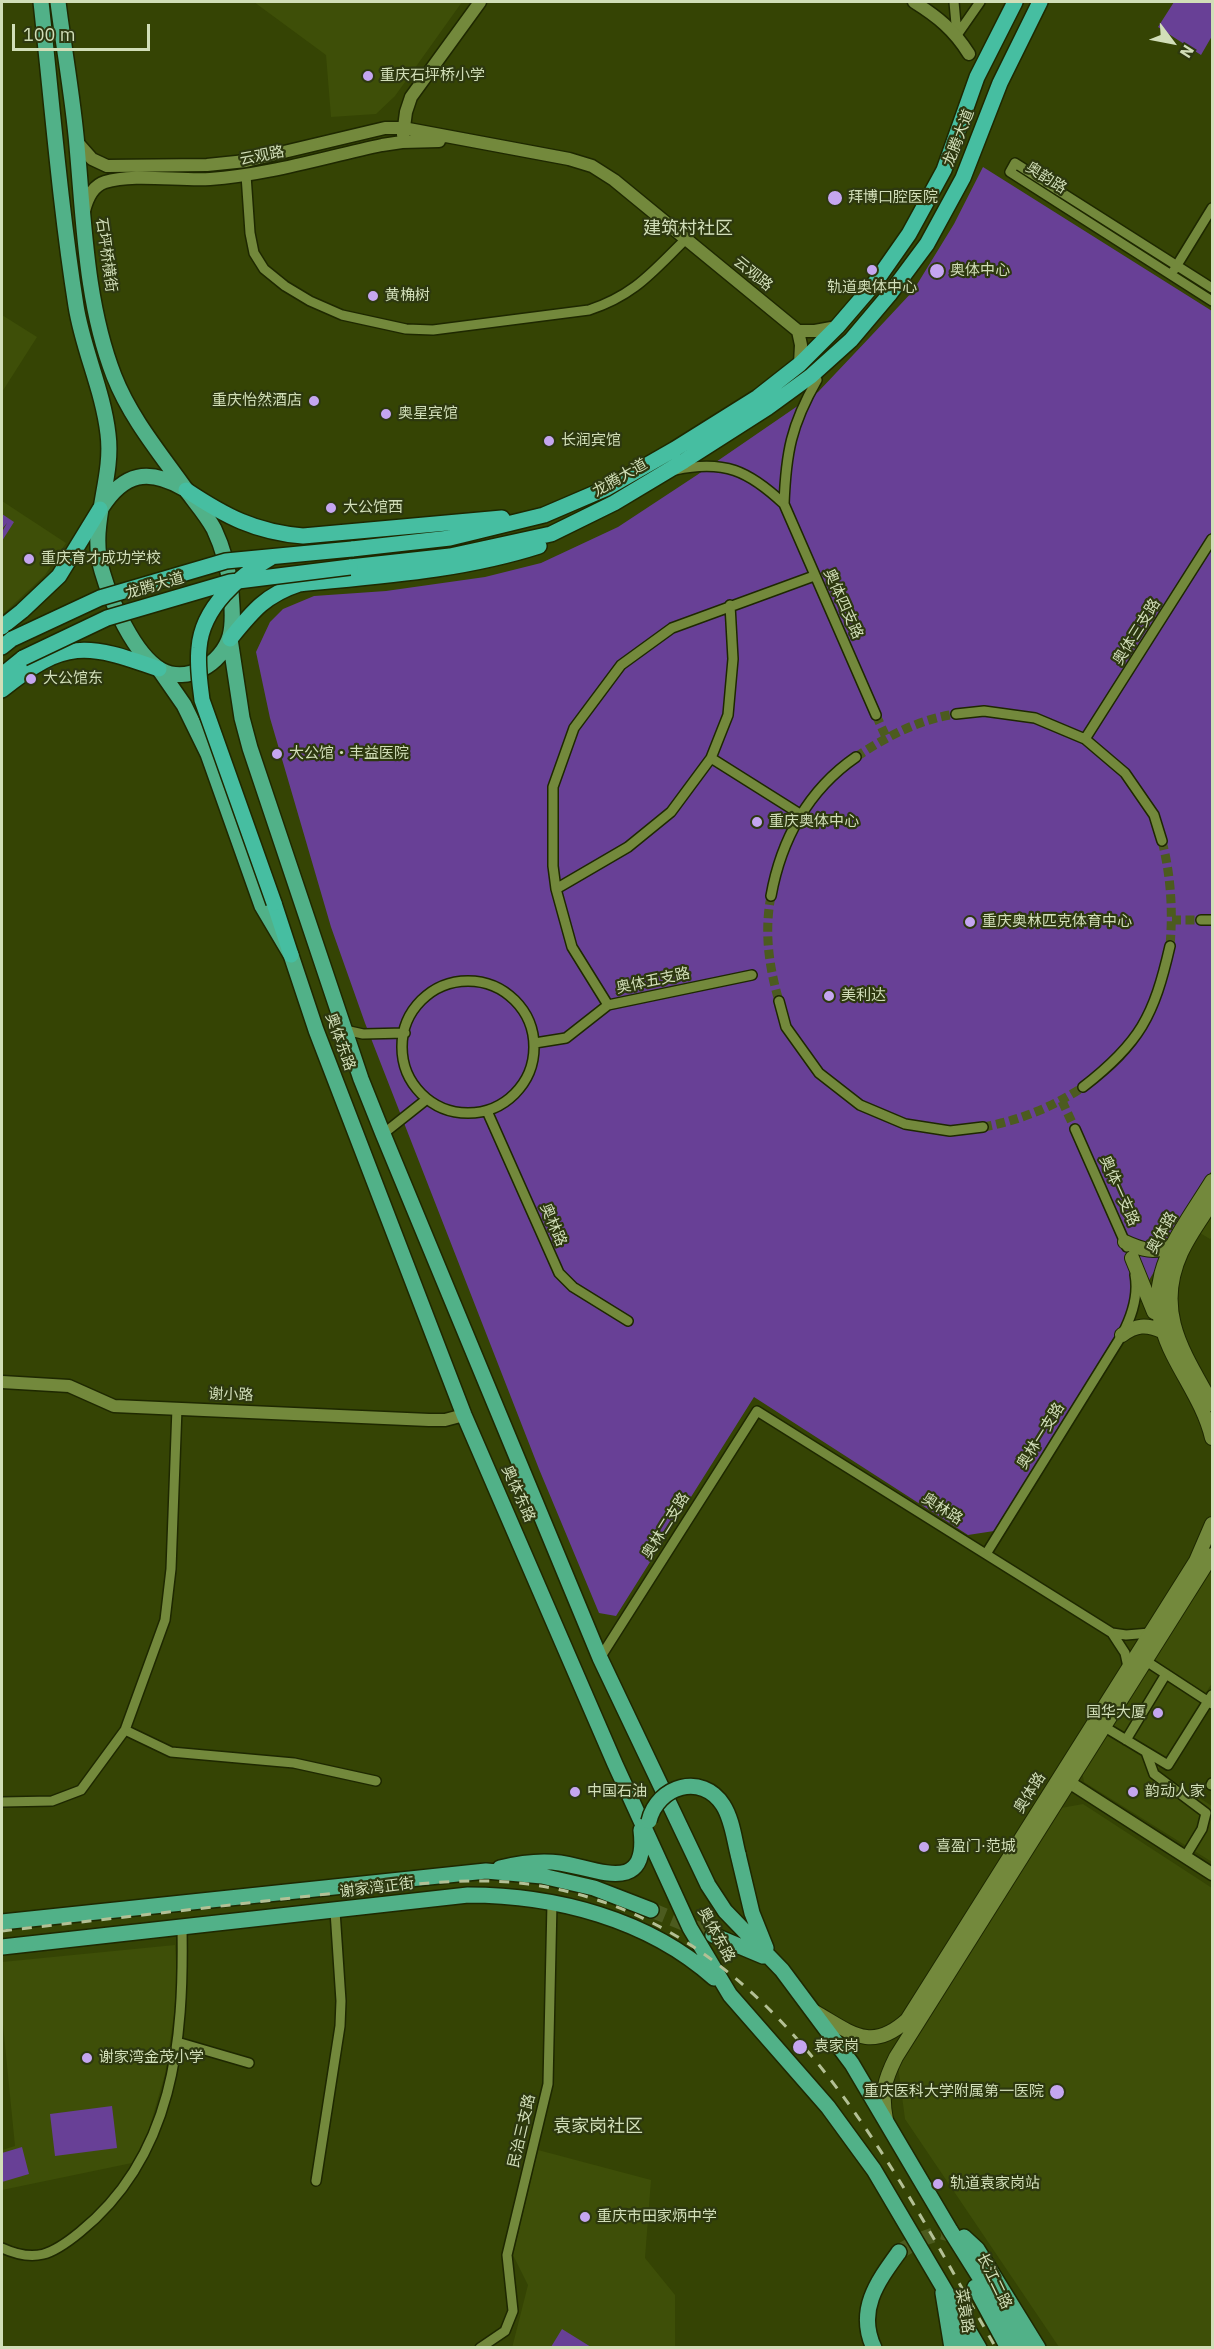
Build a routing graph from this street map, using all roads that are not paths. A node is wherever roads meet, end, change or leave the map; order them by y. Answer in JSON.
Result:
{"nodes":[{"id":1,"x":34,"y":2,"type":"edge"},
{"id":2,"x":41,"y":2,"type":"edge"},
{"id":3,"x":60,"y":2,"type":"edge"},
{"id":4,"x":480,"y":2,"type":"edge"},
{"id":5,"x":914,"y":2,"type":"edge"},
{"id":6,"x":954,"y":2,"type":"edge"},
{"id":7,"x":980,"y":2,"type":"edge"},
{"id":8,"x":1015,"y":2,"type":"edge"},
{"id":9,"x":1040,"y":2,"type":"edge"},
{"id":10,"x":44,"y":25,"type":"junction"},
{"id":11,"x":957,"y":35,"type":"junction"},
{"id":12,"x":990,"y":50,"type":"junction"},
{"id":13,"x":969,"y":54,"type":"junction"},
{"id":14,"x":977,"y":76,"type":"junction"},
{"id":15,"x":404,"y":128,"type":"junction"},
{"id":16,"x":465,"y":140,"type":"junction"},
{"id":17,"x":77,"y":142,"type":"junction"},
{"id":18,"x":402,"y":142,"type":"junction"},
{"id":19,"x":107,"y":166,"type":"junction"},
{"id":20,"x":246,"y":175,"type":"junction"},
{"id":21,"x":104,"y":182,"type":"junction"},
{"id":22,"x":1212,"y":208,"type":"edge"},
{"id":23,"x":82,"y":216,"type":"junction"},
{"id":24,"x":686,"y":239,"type":"junction"},
{"id":25,"x":1177,"y":265,"type":"junction"},
{"id":26,"x":1171,"y":274,"type":"junction"},
{"id":27,"x":1212,"y":288,"type":"edge"},
{"id":28,"x":1212,"y":301,"type":"edge"},
{"id":29,"x":837,"y":327,"type":"junction"},
{"id":30,"x":798,"y":331,"type":"junction"},
{"id":31,"x":851,"y":340,"type":"junction"},
{"id":32,"x":800,"y":364,"type":"junction"},
{"id":33,"x":817,"y":380,"type":"junction"},
{"id":34,"x":691,"y":467,"type":"junction"},
{"id":35,"x":664,"y":473,"type":"junction"},
{"id":36,"x":186,"y":490,"type":"junction"},
{"id":37,"x":783,"y":504,"type":"junction"},
{"id":38,"x":100,"y":509,"type":"junction"},
{"id":39,"x":544,"y":515,"type":"junction"},
{"id":40,"x":1212,"y":539,"type":"edge"},
{"id":41,"x":272,"y":557,"type":"junction"},
{"id":42,"x":814,"y":576,"type":"junction"},
{"id":43,"x":730,"y":605,"type":"junction"},
{"id":44,"x":2,"y":627,"type":"edge"},
{"id":45,"x":230,"y":639,"type":"junction"},
{"id":46,"x":7,"y":643,"type":"edge"},
{"id":47,"x":159,"y":669,"type":"junction"},
{"id":48,"x":2,"y":675,"type":"edge"},
{"id":49,"x":2,"y":690,"type":"edge"},
{"id":50,"x":956,"y":714,"type":"tunnel mouth"},
{"id":51,"x":876,"y":715,"type":"tunnel mouth"},
{"id":52,"x":1085,"y":739,"type":"junction"},
{"id":53,"x":856,"y":757,"type":"tunnel mouth"},
{"id":54,"x":711,"y":758,"type":"junction"},
{"id":55,"x":800,"y":814,"type":"junction"},
{"id":56,"x":1162,"y":842,"type":"tunnel mouth"},
{"id":57,"x":556,"y":889,"type":"junction"},
{"id":58,"x":771,"y":896,"type":"tunnel mouth"},
{"id":59,"x":1201,"y":920,"type":"tunnel mouth"},
{"id":60,"x":1212,"y":920,"type":"edge"},
{"id":61,"x":1170,"y":946,"type":"tunnel mouth"},
{"id":62,"x":291,"y":955,"type":"junction"},
{"id":63,"x":752,"y":975,"type":"dead end"},
{"id":64,"x":779,"y":1001,"type":"tunnel mouth"},
{"id":65,"x":608,"y":1005,"type":"junction"},
{"id":66,"x":345,"y":1030,"type":"junction"},
{"id":67,"x":405,"y":1033,"type":"junction"},
{"id":68,"x":535,"y":1043,"type":"junction"},
{"id":69,"x":1083,"y":1087,"type":"tunnel mouth"},
{"id":70,"x":427,"y":1099,"type":"junction"},
{"id":71,"x":487,"y":1111,"type":"junction"},
{"id":72,"x":983,"y":1126,"type":"tunnel mouth"},
{"id":73,"x":1075,"y":1129,"type":"tunnel mouth"},
{"id":74,"x":383,"y":1134,"type":"junction"},
{"id":75,"x":1212,"y":1182,"type":"edge"},
{"id":76,"x":1212,"y":1202,"type":"edge"},
{"id":77,"x":1125,"y":1242,"type":"junction"},
{"id":78,"x":1172,"y":1246,"type":"junction"},
{"id":79,"x":1132,"y":1258,"type":"junction"},
{"id":80,"x":628,"y":1321,"type":"dead end"},
{"id":81,"x":1162,"y":1331,"type":"junction"},
{"id":82,"x":1122,"y":1335,"type":"junction"},
{"id":83,"x":2,"y":1382,"type":"edge"},
{"id":84,"x":1212,"y":1404,"type":"edge"},
{"id":85,"x":177,"y":1408,"type":"junction"},
{"id":86,"x":757,"y":1411,"type":"joint"},
{"id":87,"x":464,"y":1415,"type":"junction"},
{"id":88,"x":1212,"y":1438,"type":"edge"},
{"id":89,"x":1212,"y":1524,"type":"edge"},
{"id":90,"x":986,"y":1554,"type":"junction"},
{"id":91,"x":1212,"y":1555,"type":"edge"},
{"id":92,"x":1112,"y":1633,"type":"junction"},
{"id":93,"x":1150,"y":1633,"type":"junction"},
{"id":94,"x":600,"y":1658,"type":"junction"},
{"id":95,"x":1146,"y":1661,"type":"junction"},
{"id":96,"x":1128,"y":1667,"type":"junction"},
{"id":97,"x":1166,"y":1674,"type":"junction"},
{"id":98,"x":1211,"y":1700,"type":"edge"},
{"id":99,"x":1103,"y":1726,"type":"junction"},
{"id":100,"x":124,"y":1730,"type":"junction"},
{"id":101,"x":1125,"y":1740,"type":"junction"},
{"id":102,"x":1146,"y":1752,"type":"junction"},
{"id":103,"x":1064,"y":1779,"type":"junction"},
{"id":104,"x":376,"y":1781,"type":"dead end"},
{"id":105,"x":2,"y":1802,"type":"edge"},
{"id":106,"x":645,"y":1819,"type":"junction"},
{"id":107,"x":1185,"y":1857,"type":"junction"},
{"id":108,"x":486,"y":1871,"type":"junction"},
{"id":109,"x":1212,"y":1874,"type":"edge"},
{"id":110,"x":552,"y":1903,"type":"junction"},
{"id":111,"x":651,"y":1910,"type":"tunnel mouth"},
{"id":112,"x":336,"y":1911,"type":"junction"},
{"id":113,"x":2,"y":1922,"type":"edge"},
{"id":114,"x":182,"y":1928,"type":"junction"},
{"id":115,"x":713,"y":1935,"type":"tunnel mouth"},
{"id":116,"x":2,"y":1947,"type":"edge"},
{"id":117,"x":771,"y":1959,"type":"junction"},
{"id":118,"x":730,"y":1995,"type":"junction"},
{"id":119,"x":814,"y":2012,"type":"junction"},
{"id":120,"x":177,"y":2042,"type":"junction"},
{"id":121,"x":249,"y":2063,"type":"dead end"},
{"id":122,"x":886,"y":2122,"type":"junction"},
{"id":123,"x":315,"y":2181,"type":"dead end"},
{"id":124,"x":957,"y":2234,"type":"junction"},
{"id":125,"x":2,"y":2247,"type":"edge"},
{"id":126,"x":899,"y":2252,"type":"tunnel mouth"},
{"id":127,"x":942,"y":2281,"type":"junction"},
{"id":128,"x":959,"y":2313,"type":"junction"},
{"id":129,"x":480,"y":2348,"type":"edge"},
{"id":130,"x":874,"y":2348,"type":"edge"},
{"id":131,"x":952,"y":2348,"type":"edge"},
{"id":132,"x":963,"y":2348,"type":"edge"},
{"id":133,"x":979,"y":2348,"type":"edge"},
{"id":134,"x":1008,"y":2348,"type":"edge"},
{"id":135,"x":1024,"y":2348,"type":"edge"},
{"id":136,"x":1038,"y":2348,"type":"edge"}],
"edges":[{"from":1,"to":10,"type":"street"},
{"from":2,"to":10,"type":"main road"},
{"from":3,"to":17,"type":"main road","name":"石坪桥横街"},
{"from":4,"to":15,"type":"street"},
{"from":5,"to":11,"type":"street"},
{"from":6,"to":11,"type":"street"},
{"from":7,"to":11,"type":"street"},
{"from":8,"to":12,"type":"highway","name":"龙腾大道"},
{"from":9,"to":31,"type":"highway","name":"龙腾大道"},
{"from":10,"to":38,"type":"main road"},
{"from":11,"to":13,"type":"street"},
{"from":12,"to":13,"type":"street"},
{"from":12,"to":14,"type":"highway","name":"龙腾大道"},
{"from":13,"to":14,"type":"street"},
{"from":14,"to":29,"type":"highway","name":"龙腾大道"},
{"from":15,"to":16,"type":"street","name":"云观路"},
{"from":15,"to":18,"type":"street"},
{"from":15,"to":19,"type":"street","name":"云观路"},
{"from":16,"to":18,"type":"street","name":"云观路"},
{"from":16,"to":24,"type":"street","name":"云观路"},
{"from":17,"to":19,"type":"street"},
{"from":17,"to":23,"type":"main road","name":"石坪桥横街"},
{"from":18,"to":20,"type":"street","name":"云观路"},
{"from":19,"to":21,"type":"street"},
{"from":20,"to":21,"type":"street","name":"云观路"},
{"from":20,"to":24,"type":"street"},
{"from":21,"to":23,"type":"street"},
{"from":22,"to":25,"type":"street"},
{"from":23,"to":36,"type":"main road","name":"石坪桥横街"},
{"from":24,"to":30,"type":"street","name":"云观路"},
{"from":25,"to":26,"type":"street"},
{"from":25,"to":26,"type":"street","name":"奥韵路"},
{"from":25,"to":27,"type":"street","name":"奥韵路"},
{"from":26,"to":28,"type":"street","name":"奥韵路"},
{"from":29,"to":30,"type":"street"},
{"from":29,"to":32,"type":"highway","name":"龙腾大道"},
{"from":30,"to":32,"type":"street"},
{"from":31,"to":33,"type":"highway"},
{"from":31,"to":35,"type":"highway","name":"龙腾大道"},
{"from":32,"to":39,"type":"highway","name":"龙腾大道"},
{"from":33,"to":34,"type":"highway"},
{"from":33,"to":37,"type":"street"},
{"from":34,"to":35,"type":"street"},
{"from":34,"to":37,"type":"street"},
{"from":34,"to":45,"type":"highway"},
{"from":35,"to":48,"type":"highway","name":"龙腾大道","bridge":true},
{"from":36,"to":38,"type":"main road"},
{"from":36,"to":39,"type":"highway"},
{"from":36,"to":45,"type":"main road"},
{"from":37,"to":42,"type":"street","name":"奥体四支路"},
{"from":38,"to":44,"type":"highway"},
{"from":38,"to":47,"type":"main road"},
{"from":39,"to":41,"type":"highway","name":"龙腾大道","bridge":true},
{"from":40,"to":52,"type":"street","name":"奥体三支路"},
{"from":41,"to":46,"type":"highway","name":"龙腾大道","bridge":true},
{"from":41,"to":62,"type":"highway","bridge":true},
{"from":42,"to":43,"type":"street"},
{"from":42,"to":51,"type":"street","name":"奥体四支路"},
{"from":43,"to":54,"type":"street"},
{"from":43,"to":57,"type":"street"},
{"from":45,"to":47,"type":"main road"},
{"from":45,"to":66,"type":"main road","name":"奥体东路"},
{"from":47,"to":49,"type":"highway"},
{"from":47,"to":62,"type":"main road","name":"奥体东路"},
{"from":50,"to":52,"type":"street"},
{"from":52,"to":56,"type":"street"},
{"from":53,"to":55,"type":"street"},
{"from":54,"to":55,"type":"street"},
{"from":54,"to":57,"type":"street"},
{"from":55,"to":58,"type":"street"},
{"from":57,"to":65,"type":"street"},
{"from":59,"to":60,"type":"street"},
{"from":61,"to":69,"type":"street"},
{"from":62,"to":87,"type":"main road","name":"奥体东路"},
{"from":63,"to":65,"type":"street","name":"奥体五支路"},
{"from":64,"to":72,"type":"street"},
{"from":65,"to":68,"type":"street","name":"奥体五支路"},
{"from":66,"to":67,"type":"street"},
{"from":66,"to":74,"type":"main road","name":"奥体东路"},
{"from":67,"to":68,"type":"street"},
{"from":67,"to":70,"type":"street"},
{"from":68,"to":71,"type":"street"},
{"from":70,"to":71,"type":"street"},
{"from":70,"to":74,"type":"street"},
{"from":71,"to":80,"type":"street","name":"奥林路"},
{"from":73,"to":77,"type":"street","name":"奥体一支路"},
{"from":74,"to":94,"type":"main road","name":"奥体东路"},
{"from":75,"to":78,"type":"main road","name":"奥体路"},
{"from":76,"to":84,"type":"main road","name":"奥体路"},
{"from":77,"to":78,"type":"main road"},
{"from":77,"to":79,"type":"street","name":"奥体一支路"},
{"from":78,"to":81,"type":"main road","name":"奥体路"},
{"from":79,"to":81,"type":"main road"},
{"from":79,"to":82,"type":"street","name":"奥体一支路"},
{"from":81,"to":82,"type":"main road"},
{"from":81,"to":88,"type":"main road","name":"奥体路"},
{"from":82,"to":90,"type":"street","name":"奥林一支路"},
{"from":83,"to":85,"type":"street","name":"谢小路"},
{"from":85,"to":87,"type":"street","name":"谢小路"},
{"from":85,"to":100,"type":"street"},
{"from":86,"to":90,"type":"street","name":"奥林路"},
{"from":86,"to":94,"type":"street","name":"奥林二支路"},
{"from":87,"to":106,"type":"main road","name":"奥体东路"},
{"from":89,"to":93,"type":"main road","name":"奥体路"},
{"from":90,"to":92,"type":"street","name":"奥林路"},
{"from":91,"to":95,"type":"main road","name":"奥体路"},
{"from":92,"to":93,"type":"street"},
{"from":92,"to":96,"type":"street","name":"奥林路"},
{"from":93,"to":96,"type":"main road","name":"奥体路"},
{"from":94,"to":117,"type":"main road","name":"奥体东路"},
{"from":95,"to":97,"type":"street"},
{"from":95,"to":99,"type":"main road","name":"奥体路"},
{"from":96,"to":103,"type":"main road","name":"奥体路"},
{"from":97,"to":98,"type":"street"},
{"from":97,"to":101,"type":"street"},
{"from":98,"to":102,"type":"street"},
{"from":99,"to":101,"type":"street"},
{"from":99,"to":103,"type":"main road","name":"奥体路"},
{"from":100,"to":104,"type":"street"},
{"from":100,"to":105,"type":"street"},
{"from":101,"to":102,"type":"street"},
{"from":102,"to":107,"type":"street"},
{"from":103,"to":107,"type":"street"},
{"from":103,"to":119,"type":"main road","name":"奥体路"},
{"from":103,"to":122,"type":"main road","name":"奥体路"},
{"from":106,"to":108,"type":"main road"},
{"from":106,"to":117,"type":"main road","bridge":true},
{"from":106,"to":118,"type":"main road","name":"奥体东路"},
{"from":107,"to":109,"type":"street"},
{"from":108,"to":111,"type":"main road","name":"谢家湾正街"},
{"from":108,"to":113,"type":"main road","name":"谢家湾正街"},
{"from":110,"to":112,"type":"main road","name":"谢家湾正街"},
{"from":110,"to":118,"type":"main road","name":"谢家湾正街"},
{"from":110,"to":129,"type":"street","name":"民治三支路"},
{"from":112,"to":114,"type":"main road","name":"谢家湾正街"},
{"from":112,"to":123,"type":"street"},
{"from":114,"to":116,"type":"main road","name":"谢家湾正街"},
{"from":114,"to":120,"type":"street"},
{"from":115,"to":117,"type":"main road"},
{"from":117,"to":119,"type":"main road","name":"奥体东路"},
{"from":118,"to":127,"type":"main road","name":"奥体东路"},
{"from":119,"to":122,"type":"main road","name":"奥体东路"},
{"from":120,"to":121,"type":"street"},
{"from":120,"to":125,"type":"street"},
{"from":122,"to":124,"type":"main road","name":"奥体东路"},
{"from":124,"to":134,"type":"main road","name":"长江二路"},
{"from":124,"to":135,"type":"main road"},
{"from":124,"to":136,"type":"main road"},
{"from":126,"to":130,"type":"main road"},
{"from":127,"to":128,"type":"main road"},
{"from":127,"to":131,"type":"main road","name":"菜袁路"},
{"from":128,"to":132,"type":"main road"},
{"from":128,"to":133,"type":"main road"}]}
